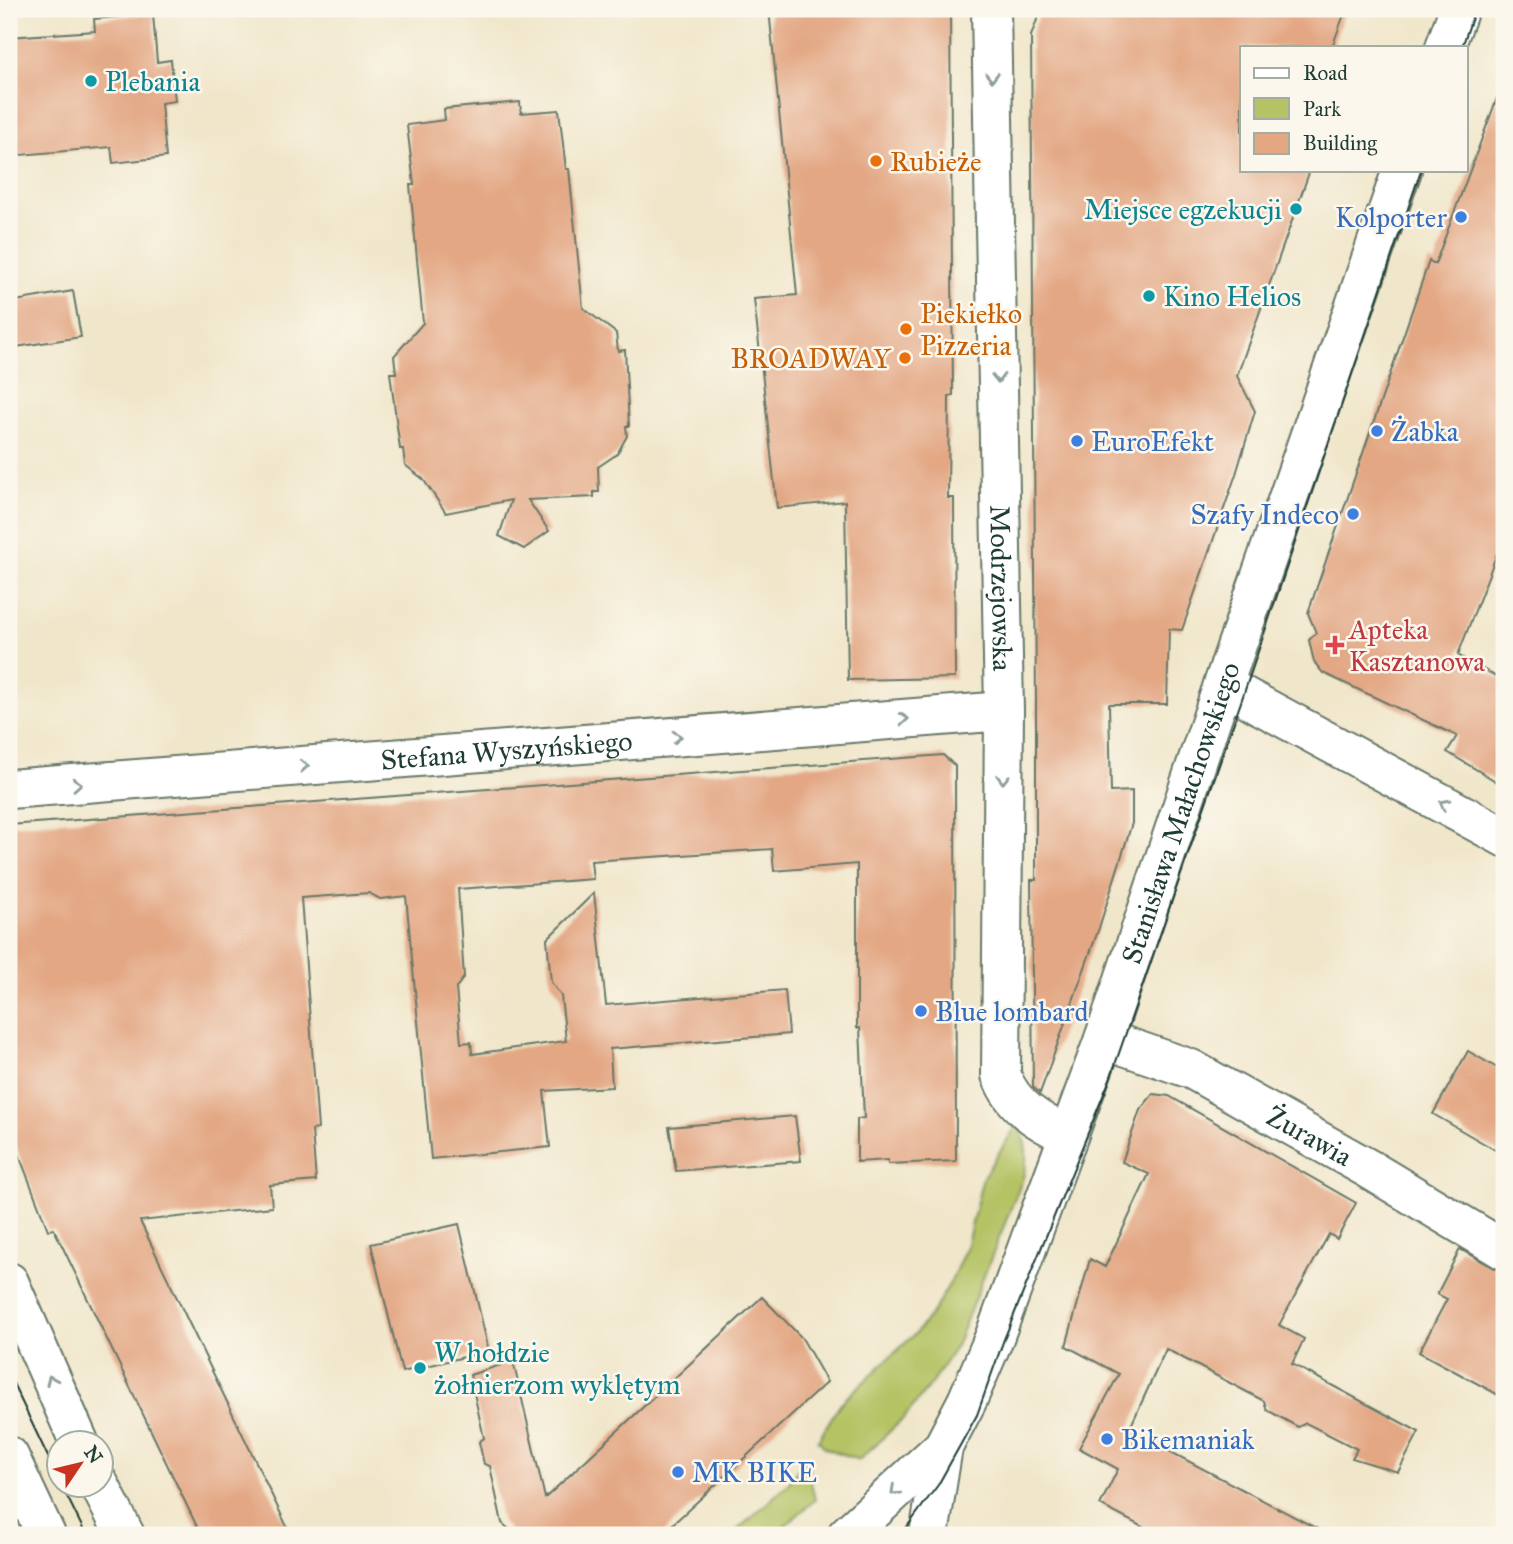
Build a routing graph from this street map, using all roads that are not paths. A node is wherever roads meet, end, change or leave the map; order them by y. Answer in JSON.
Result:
{"nodes":[{"id":1,"x":990,"y":9,"type":"edge"},
{"id":2,"x":1459,"y":9,"type":"edge"},
{"id":3,"x":1445,"y":46,"type":"edge"},
{"id":4,"x":1401,"y":172,"type":"edge"},
{"id":5,"x":1223,"y":684,"type":"junction"},
{"id":6,"x":1004,"y":711,"type":"junction"},
{"id":7,"x":9,"y":789,"type":"edge"},
{"id":8,"x":1504,"y":837,"type":"edge"},
{"id":9,"x":1104,"y":1039,"type":"junction"},
{"id":10,"x":1068,"y":1135,"type":"junction"},
{"id":11,"x":1504,"y":1250,"type":"edge"},
{"id":12,"x":9,"y":1282,"type":"edge"},
{"id":13,"x":72,"y":1428,"type":"edge"},
{"id":14,"x":943,"y":1447,"type":"junction"},
{"id":15,"x":9,"y":1456,"type":"edge"},
{"id":16,"x":106,"y":1498,"type":"edge"},
{"id":17,"x":46,"y":1535,"type":"edge"},
{"id":18,"x":125,"y":1535,"type":"edge"},
{"id":19,"x":847,"y":1535,"type":"edge"},
{"id":20,"x":929,"y":1535,"type":"edge"}],
"edges":[{"from":1,"to":6,"type":"street","name":"Modrzejowska","one_way":true},
{"from":2,"to":3,"type":"street"},
{"from":4,"to":5,"type":"street","name":"Stanisława Małachowskiego"},
{"from":8,"to":5,"type":"street","one_way":true},
{"from":5,"to":9,"type":"street","name":"Stanisława Małachowskiego"},
{"from":7,"to":6,"type":"street","name":"Stefana Wyszyńskiego","one_way":true},
{"from":6,"to":10,"type":"street","name":"Modrzejowska","one_way":true},
{"from":9,"to":10,"type":"street","name":"Stanisława Małachowskiego"},
{"from":9,"to":11,"type":"street","name":"Żurawia"},
{"from":10,"to":14,"type":"street","name":"Stanisława Małachowskiego"},
{"from":13,"to":12,"type":"street","one_way":true},
{"from":14,"to":19,"type":"street","name":"Stanisława Małachowskiego","one_way":true},
{"from":14,"to":20,"type":"street","name":"Stanisława Małachowskiego"},
{"from":15,"to":17,"type":"street"},
{"from":16,"to":18,"type":"street"}]}
